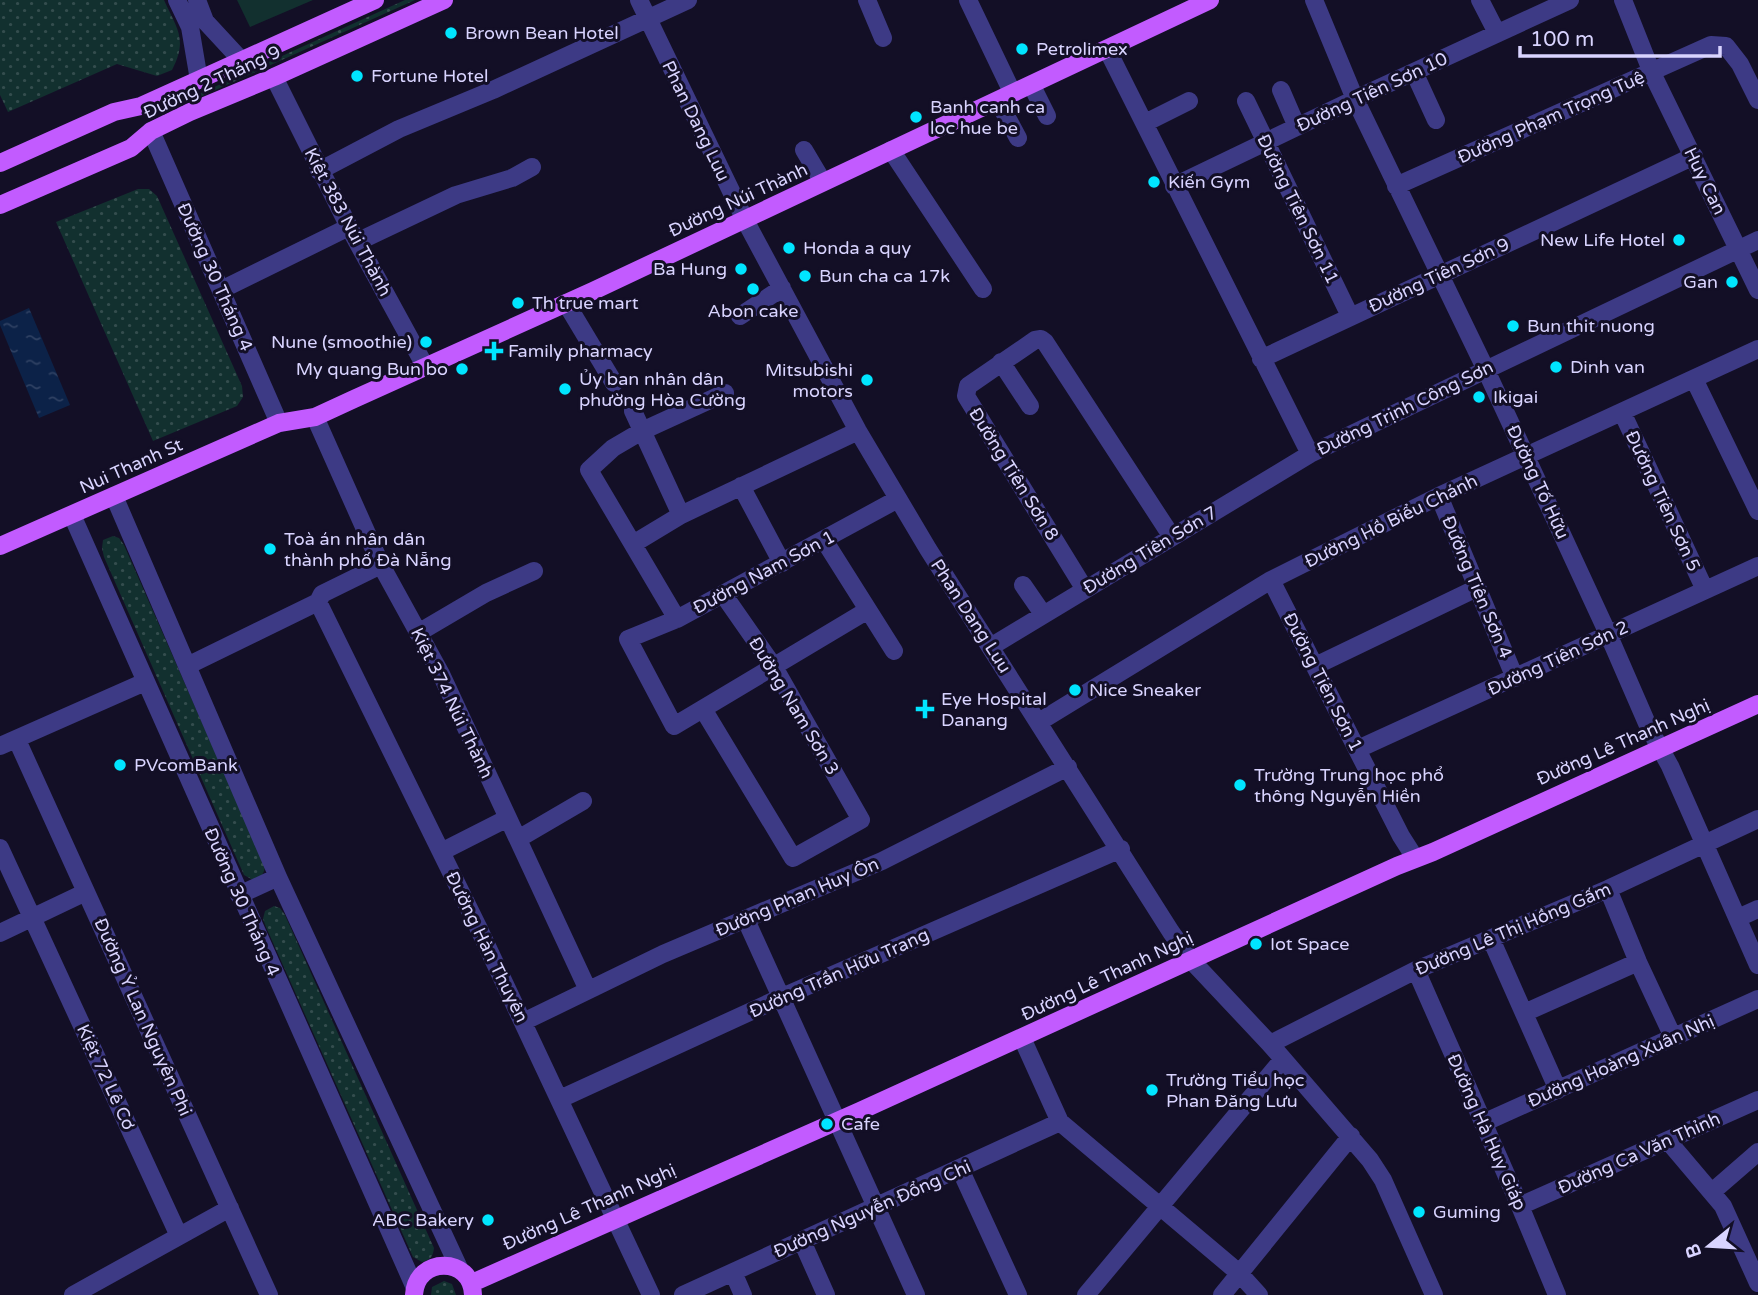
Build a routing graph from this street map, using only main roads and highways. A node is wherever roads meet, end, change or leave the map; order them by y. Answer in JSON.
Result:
{"nodes":[{"id":1,"x":375,"y":0,"type":"edge"},
{"id":2,"x":444,"y":0,"type":"edge"},
{"id":3,"x":1210,"y":0,"type":"edge"},
{"id":4,"x":141,"y":106,"type":"junction"},
{"id":5,"x":151,"y":131,"type":"junction"},
{"id":6,"x":0,"y":163,"type":"edge"},
{"id":7,"x":0,"y":205,"type":"edge"},
{"id":8,"x":279,"y":423,"type":"joint"},
{"id":9,"x":0,"y":547,"type":"edge"},
{"id":10,"x":1758,"y":704,"type":"edge"},
{"id":11,"x":472,"y":1289,"type":"edge"},
{"id":12,"x":414,"y":1292,"type":"edge"}],
"edges":[{"from":1,"to":4,"type":"main road","name":"Đường 2 Tháng 9"},
{"from":2,"to":5,"type":"main road","name":"Đường 2 Tháng 9"},
{"from":3,"to":8,"type":"main road","name":"Đường Núi Thành"},
{"from":4,"to":5,"type":"main road"},
{"from":4,"to":6,"type":"main road","name":"Đường 2 Tháng 9"},
{"from":5,"to":7,"type":"main road","name":"Đường 2 Tháng 9"},
{"from":8,"to":9,"type":"main road","name":"Nui Thanh St"},
{"from":10,"to":11,"type":"main road","name":"Đường Lê Thanh Nghị"},
{"from":11,"to":12,"type":"main road"}]}
